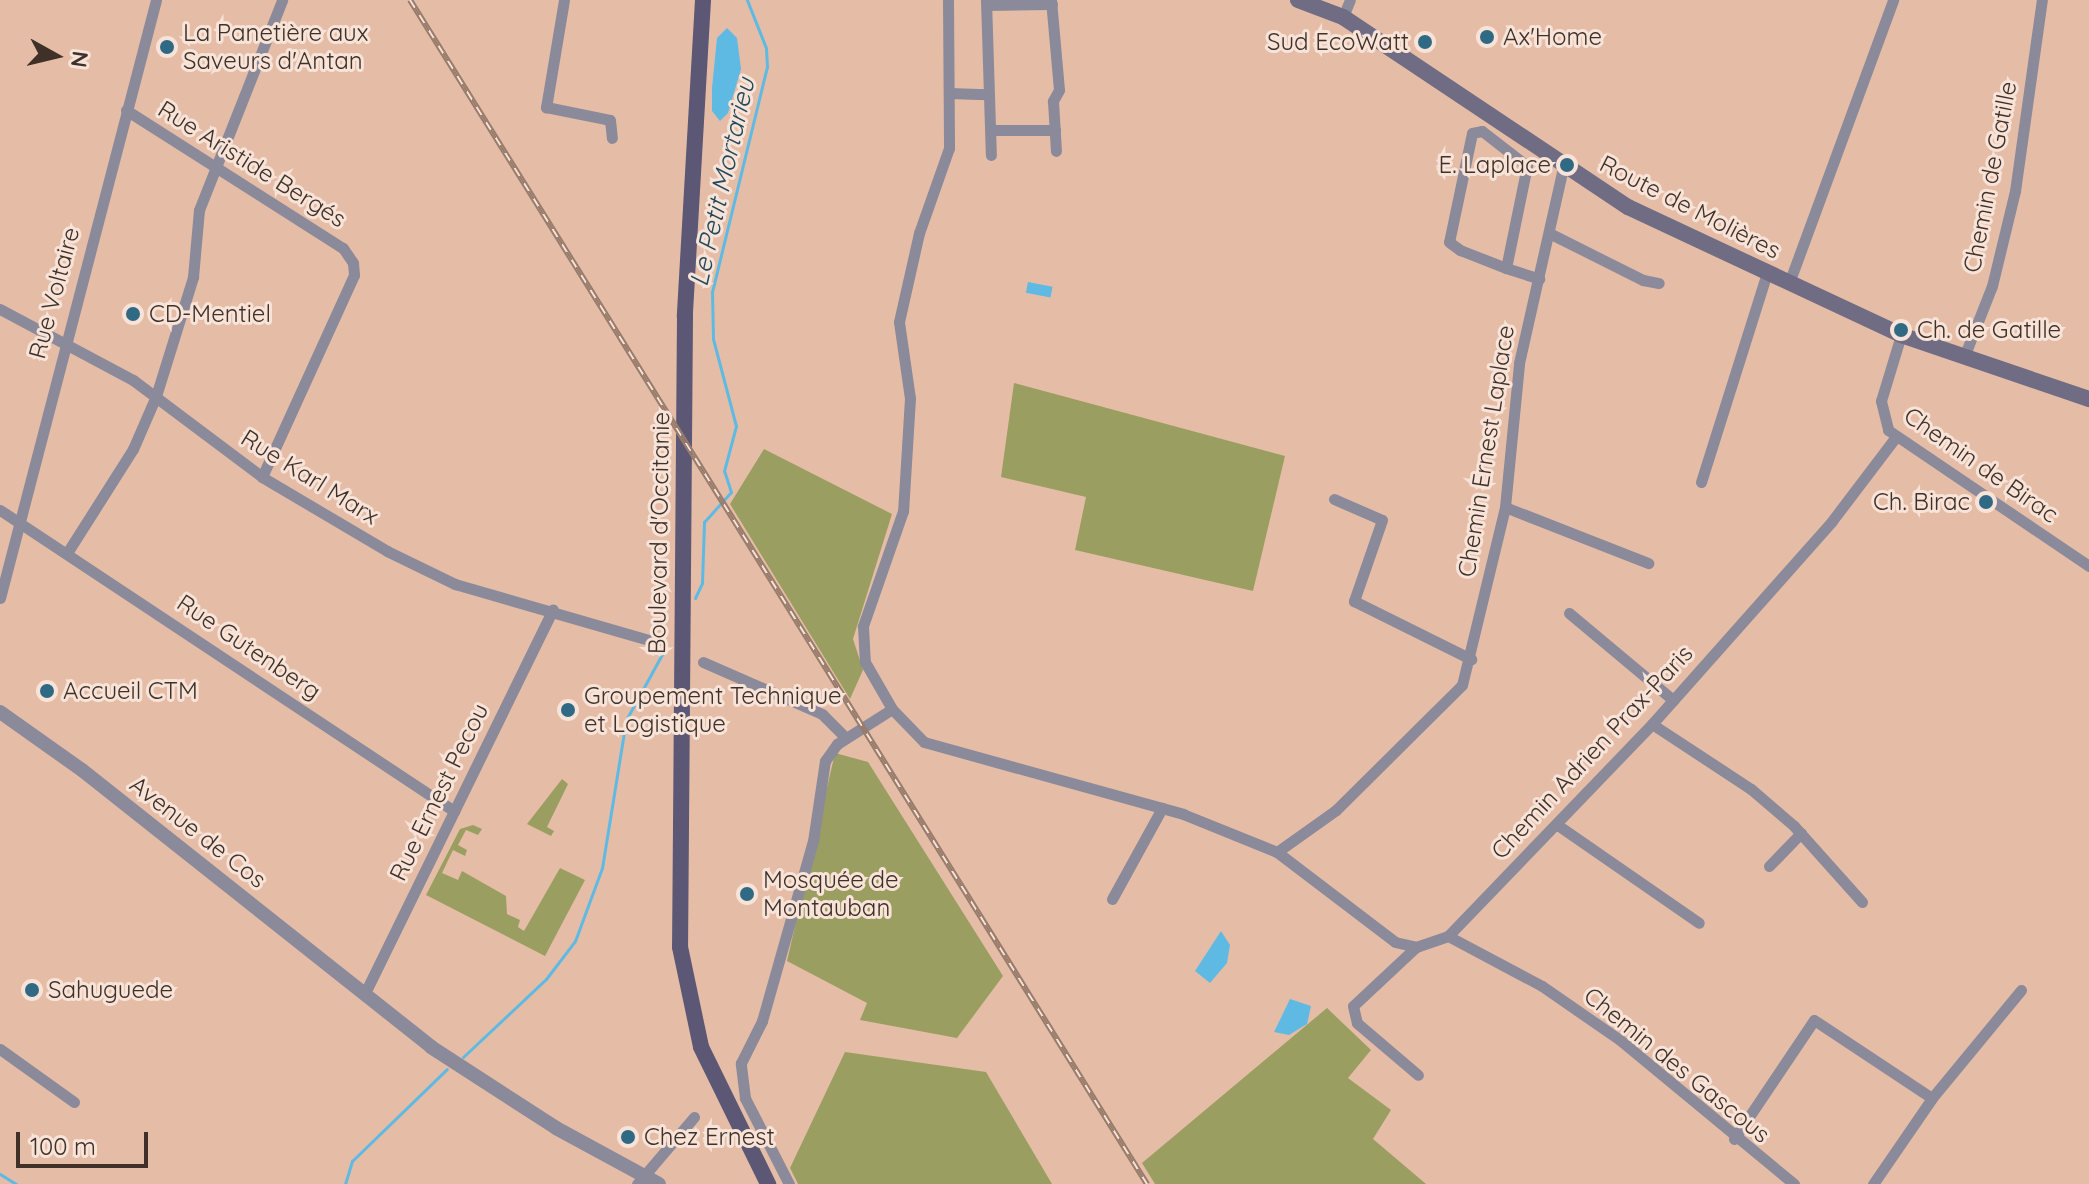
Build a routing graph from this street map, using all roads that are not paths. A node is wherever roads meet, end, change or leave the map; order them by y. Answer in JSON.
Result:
{"nodes":[{"id":1,"x":156,"y":0,"type":"edge"},
{"id":2,"x":282,"y":0,"type":"edge"},
{"id":3,"x":564,"y":0,"type":"edge"},
{"id":4,"x":948,"y":0,"type":"edge"},
{"id":5,"x":1298,"y":0,"type":"edge"},
{"id":6,"x":1350,"y":0,"type":"edge"},
{"id":7,"x":1893,"y":0,"type":"edge"},
{"id":8,"x":2042,"y":0,"type":"edge"},
{"id":9,"x":1052,"y":2,"type":"edge"},
{"id":10,"x":701,"y":3,"type":"edge"},
{"id":11,"x":986,"y":3,"type":"edge"},
{"id":12,"x":1343,"y":17,"type":"junction"},
{"id":13,"x":949,"y":93,"type":"junction"},
{"id":14,"x":986,"y":94,"type":"junction"},
{"id":15,"x":126,"y":110,"type":"junction"},
{"id":16,"x":992,"y":130,"type":"junction"},
{"id":17,"x":1055,"y":130,"type":"junction"},
{"id":18,"x":612,"y":138,"type":"dead end"},
{"id":19,"x":1056,"y":151,"type":"dead end"},
{"id":20,"x":991,"y":155,"type":"dead end"},
{"id":21,"x":1563,"y":167,"type":"junction"},
{"id":22,"x":214,"y":168,"type":"junction"},
{"id":23,"x":1549,"y":233,"type":"junction"},
{"id":24,"x":1506,"y":268,"type":"junction"},
{"id":25,"x":1767,"y":273,"type":"junction"},
{"id":26,"x":1539,"y":279,"type":"junction"},
{"id":27,"x":1659,"y":283,"type":"dead end"},
{"id":28,"x":1789,"y":283,"type":"junction"},
{"id":29,"x":0,"y":309,"type":"edge"},
{"id":30,"x":1901,"y":335,"type":"junction"},
{"id":31,"x":63,"y":344,"type":"junction"},
{"id":32,"x":1964,"y":357,"type":"junction"},
{"id":33,"x":156,"y":396,"type":"junction"},
{"id":34,"x":2089,"y":399,"type":"edge"},
{"id":35,"x":1895,"y":438,"type":"junction"},
{"id":36,"x":262,"y":477,"type":"junction"},
{"id":37,"x":1701,"y":482,"type":"dead end"},
{"id":38,"x":1334,"y":499,"type":"dead end"},
{"id":39,"x":1505,"y":507,"type":"junction"},
{"id":40,"x":0,"y":510,"type":"edge"},
{"id":41,"x":17,"y":523,"type":"junction"},
{"id":42,"x":67,"y":553,"type":"junction"},
{"id":43,"x":1648,"y":563,"type":"dead end"},
{"id":44,"x":2089,"y":566,"type":"edge"},
{"id":45,"x":0,"y":598,"type":"edge"},
{"id":46,"x":553,"y":610,"type":"junction"},
{"id":47,"x":1569,"y":613,"type":"dead end"},
{"id":48,"x":656,"y":642,"type":"dead end"},
{"id":49,"x":1471,"y":659,"type":"junction"},
{"id":50,"x":703,"y":662,"type":"dead end"},
{"id":51,"x":1673,"y":700,"type":"junction"},
{"id":52,"x":892,"y":709,"type":"junction"},
{"id":53,"x":0,"y":712,"type":"edge"},
{"id":54,"x":1652,"y":724,"type":"junction"},
{"id":55,"x":845,"y":737,"type":"junction"},
{"id":56,"x":1162,"y":808,"type":"junction"},
{"id":57,"x":454,"y":811,"type":"junction"},
{"id":58,"x":1559,"y":826,"type":"junction"},
{"id":59,"x":1801,"y":833,"type":"junction"},
{"id":60,"x":1277,"y":852,"type":"junction"},
{"id":61,"x":1769,"y":866,"type":"dead end"},
{"id":62,"x":1112,"y":899,"type":"dead end"},
{"id":63,"x":1862,"y":902,"type":"dead end"},
{"id":64,"x":1699,"y":923,"type":"dead end"},
{"id":65,"x":1448,"y":936,"type":"junction"},
{"id":66,"x":1416,"y":947,"type":"junction"},
{"id":67,"x":2021,"y":990,"type":"dead end"},
{"id":68,"x":365,"y":993,"type":"junction"},
{"id":69,"x":0,"y":1049,"type":"edge"},
{"id":70,"x":1418,"y":1075,"type":"dead end"},
{"id":71,"x":1932,"y":1098,"type":"junction"},
{"id":72,"x":74,"y":1102,"type":"dead end"},
{"id":73,"x":694,"y":1117,"type":"dead end"},
{"id":74,"x":1734,"y":1139,"type":"junction"},
{"id":75,"x":640,"y":1180,"type":"edge"},
{"id":76,"x":659,"y":1184,"type":"edge"},
{"id":77,"x":768,"y":1184,"type":"edge"},
{"id":78,"x":789,"y":1184,"type":"edge"},
{"id":79,"x":1794,"y":1184,"type":"edge"},
{"id":80,"x":1873,"y":1184,"type":"edge"}],
"edges":[{"from":1,"to":15,"type":"street","name":"Rue Voltaire"},
{"from":2,"to":22,"type":"street"},
{"from":3,"to":18,"type":"street"},
{"from":4,"to":13,"type":"street"},
{"from":5,"to":12,"type":"main road","name":"Route de Molières"},
{"from":6,"to":12,"type":"street"},
{"from":7,"to":28,"type":"street"},
{"from":8,"to":32,"type":"street","name":"Chemin de Gatille"},
{"from":9,"to":11,"type":"street"},
{"from":9,"to":17,"type":"street"},
{"from":10,"to":77,"type":"main road","name":"Boulevard d'Occitanie"},
{"from":11,"to":14,"type":"street"},
{"from":12,"to":21,"type":"main road","name":"Route de Molières"},
{"from":13,"to":14,"type":"street"},
{"from":13,"to":52,"type":"street"},
{"from":14,"to":16,"type":"street"},
{"from":15,"to":22,"type":"street","name":"Rue Aristide Bergés"},
{"from":15,"to":31,"type":"street","name":"Rue Voltaire"},
{"from":16,"to":17,"type":"street"},
{"from":16,"to":20,"type":"street"},
{"from":17,"to":19,"type":"street"},
{"from":21,"to":23,"type":"street","name":"Chemin Ernest Laplace"},
{"from":21,"to":25,"type":"main road","name":"Route de Molières"},
{"from":22,"to":33,"type":"street"},
{"from":22,"to":36,"type":"street","name":"Rue Aristide Bergés"},
{"from":23,"to":26,"type":"street","name":"Chemin Ernest Laplace"},
{"from":23,"to":27,"type":"street"},
{"from":24,"to":24,"type":"street"},
{"from":24,"to":26,"type":"street"},
{"from":25,"to":28,"type":"main road","name":"Route de Molières"},
{"from":25,"to":37,"type":"street"},
{"from":26,"to":39,"type":"street","name":"Chemin Ernest Laplace"},
{"from":28,"to":30,"type":"main road","name":"Route de Molières"},
{"from":29,"to":31,"type":"street","name":"Rue Karl Marx"},
{"from":30,"to":32,"type":"main road","name":"Route de Molières"},
{"from":30,"to":35,"type":"street","name":"Chemin de Birac"},
{"from":31,"to":33,"type":"street","name":"Rue Karl Marx"},
{"from":31,"to":41,"type":"street","name":"Rue Voltaire"},
{"from":32,"to":34,"type":"main road","name":"Route de Molières"},
{"from":33,"to":36,"type":"street","name":"Rue Karl Marx"},
{"from":33,"to":42,"type":"street"},
{"from":35,"to":44,"type":"street","name":"Chemin de Birac"},
{"from":35,"to":51,"type":"street","name":"Chemin Adrien Prax-Paris"},
{"from":36,"to":46,"type":"street","name":"Rue Karl Marx"},
{"from":38,"to":49,"type":"street"},
{"from":39,"to":43,"type":"street"},
{"from":39,"to":49,"type":"street","name":"Chemin Ernest Laplace"},
{"from":40,"to":41,"type":"street","name":"Rue Gutenberg"},
{"from":41,"to":42,"type":"street","name":"Rue Gutenberg"},
{"from":41,"to":45,"type":"street","name":"Rue Voltaire"},
{"from":42,"to":57,"type":"street","name":"Rue Gutenberg"},
{"from":46,"to":48,"type":"street","name":"Rue Karl Marx"},
{"from":46,"to":57,"type":"street","name":"Rue Ernest Pecou"},
{"from":47,"to":51,"type":"street"},
{"from":49,"to":60,"type":"street","name":"Chemin Ernest Laplace"},
{"from":50,"to":55,"type":"street"},
{"from":51,"to":54,"type":"street","name":"Chemin Adrien Prax-Paris"},
{"from":52,"to":55,"type":"street"},
{"from":52,"to":56,"type":"street"},
{"from":53,"to":68,"type":"street","name":"Avenue de Cos"},
{"from":54,"to":58,"type":"street","name":"Chemin Adrien Prax-Paris"},
{"from":54,"to":59,"type":"street"},
{"from":55,"to":78,"type":"street"},
{"from":56,"to":60,"type":"street"},
{"from":56,"to":62,"type":"street"},
{"from":57,"to":68,"type":"street","name":"Rue Ernest Pecou"},
{"from":58,"to":64,"type":"street"},
{"from":58,"to":65,"type":"street","name":"Chemin Adrien Prax-Paris"},
{"from":59,"to":61,"type":"street"},
{"from":59,"to":63,"type":"street"},
{"from":60,"to":66,"type":"street"},
{"from":65,"to":66,"type":"street","name":"Chemin Adrien Prax-Paris"},
{"from":65,"to":74,"type":"street","name":"Chemin des Gascous"},
{"from":66,"to":70,"type":"street"},
{"from":67,"to":71,"type":"street"},
{"from":68,"to":75,"type":"street","name":"Avenue de Cos"},
{"from":69,"to":72,"type":"street"},
{"from":71,"to":74,"type":"street"},
{"from":71,"to":80,"type":"street"},
{"from":73,"to":75,"type":"street"},
{"from":74,"to":79,"type":"street","name":"Chemin des Gascous"},
{"from":75,"to":76,"type":"street","name":"Avenue de Cos"}]}
